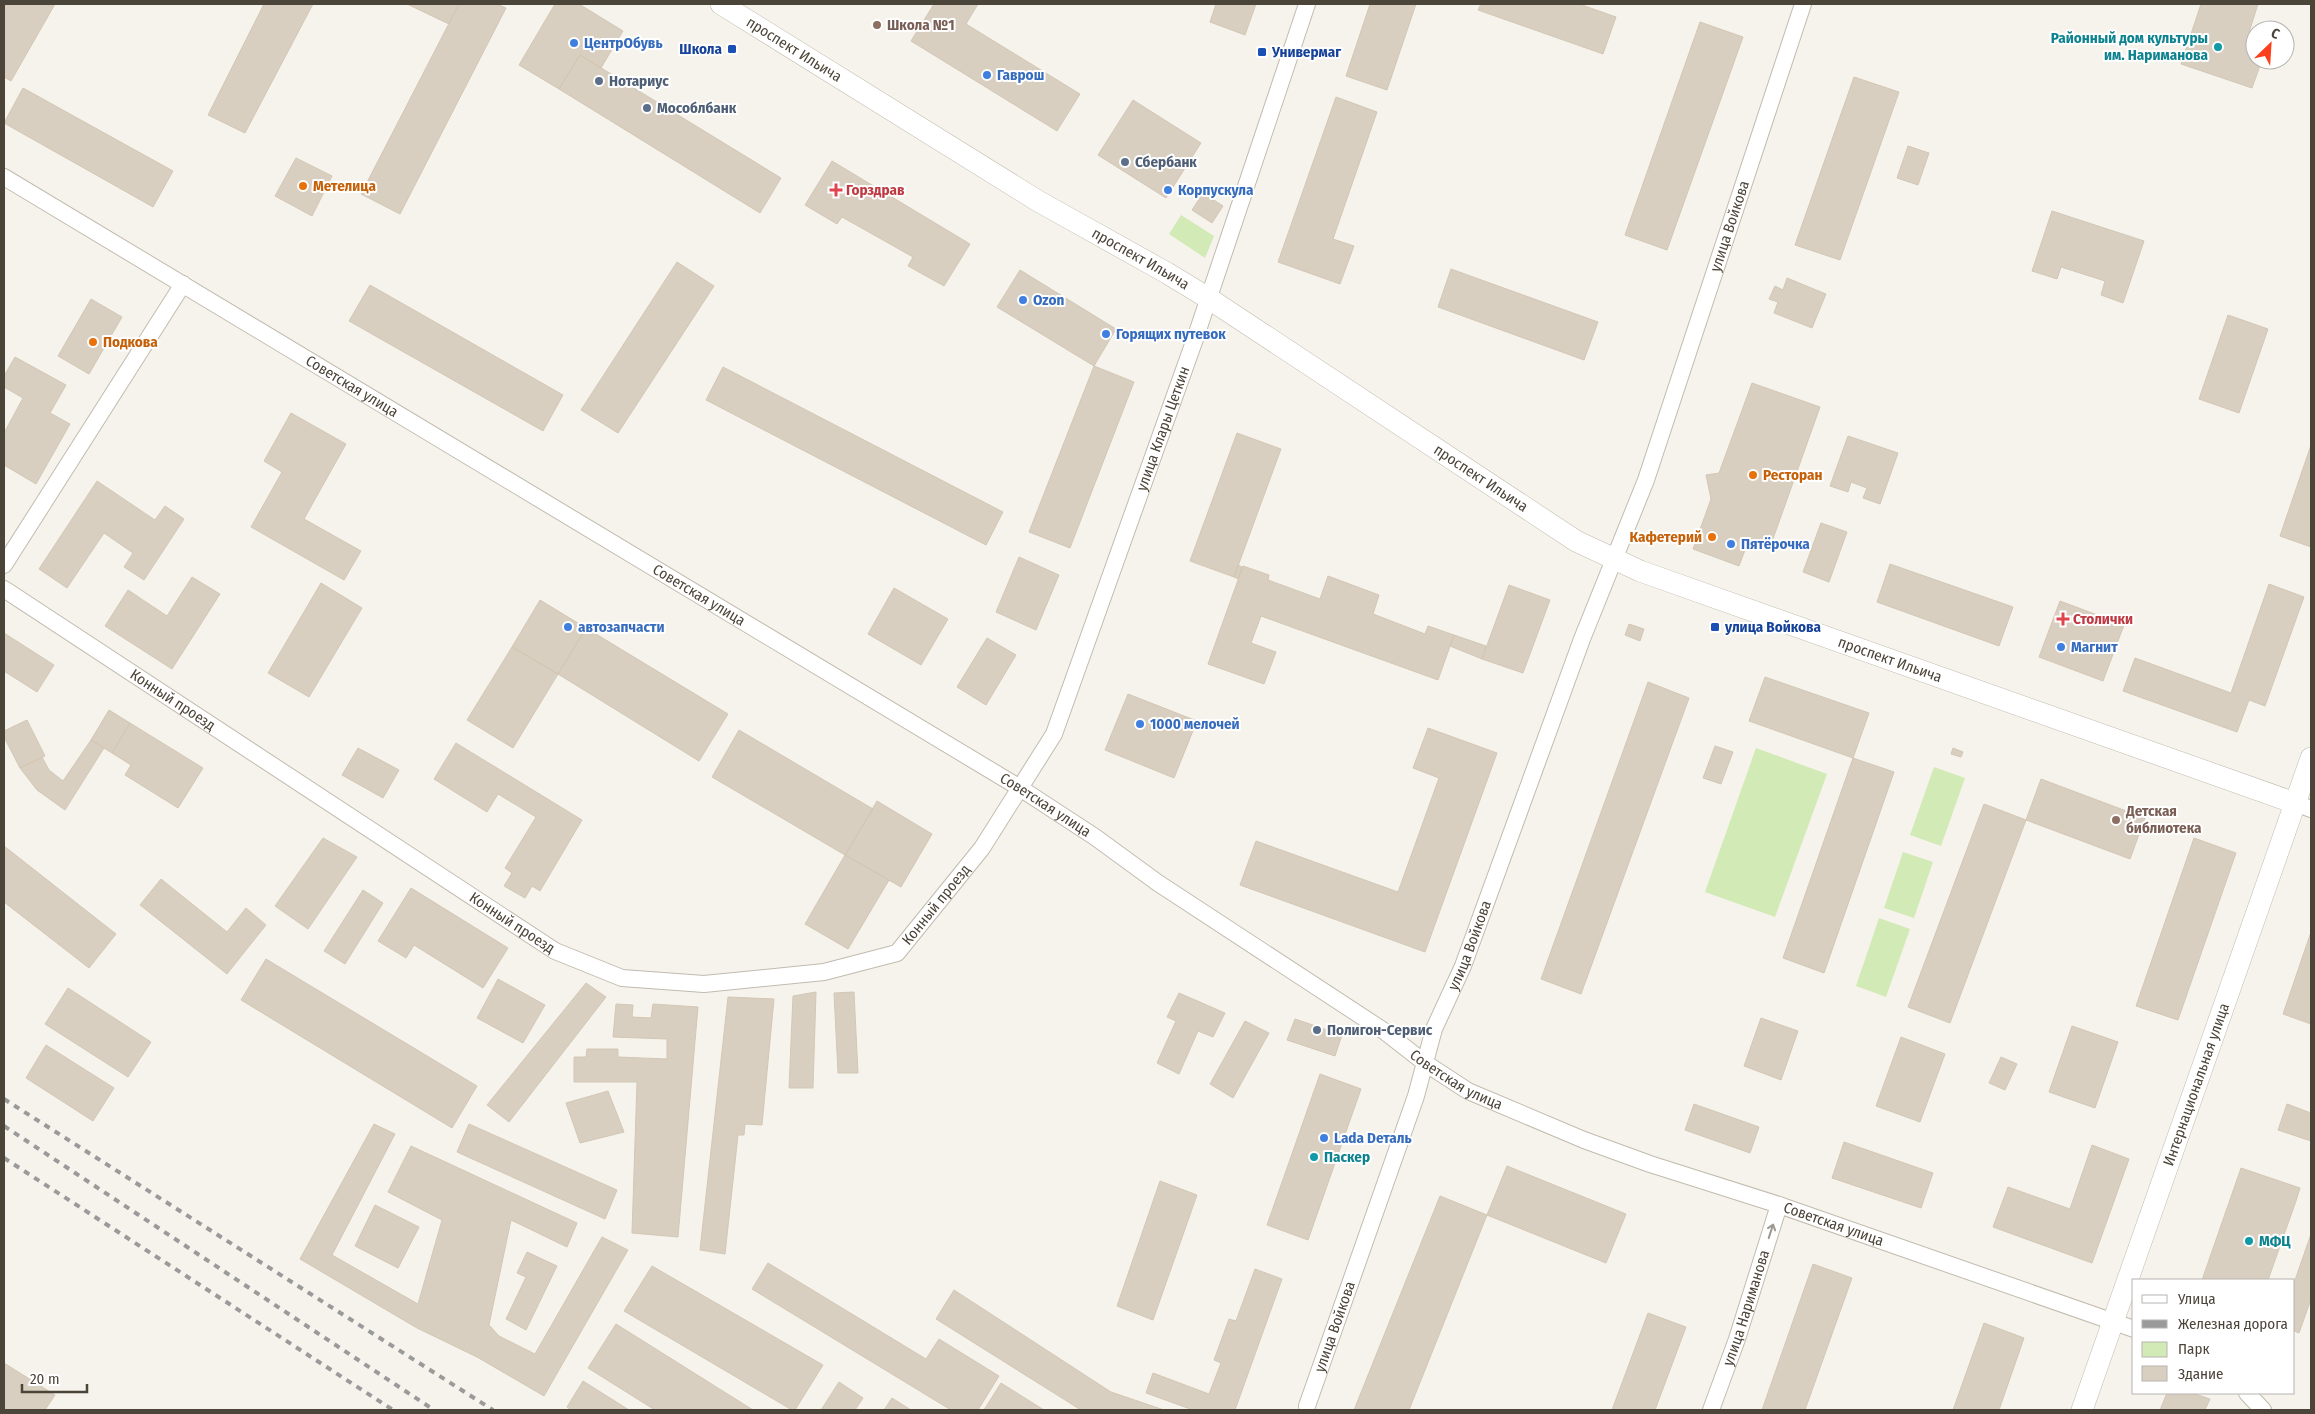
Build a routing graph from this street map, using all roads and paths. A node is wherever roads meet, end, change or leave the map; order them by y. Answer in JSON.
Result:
{"nodes":[{"id":1,"x":720,"y":4,"type":"edge"},
{"id":2,"x":1307,"y":4,"type":"edge"},
{"id":3,"x":1803,"y":4,"type":"edge"},
{"id":4,"x":4,"y":176,"type":"edge"},
{"id":5,"x":183,"y":284,"type":"junction"},
{"id":6,"x":1208,"y":298,"type":"junction"},
{"id":7,"x":1615,"y":559,"type":"junction"},
{"id":8,"x":4,"y":565,"type":"edge"},
{"id":9,"x":4,"y":589,"type":"edge"},
{"id":10,"x":2311,"y":758,"type":"edge"},
{"id":11,"x":1020,"y":788,"type":"junction"},
{"id":12,"x":2303,"y":806,"type":"edge"},
{"id":13,"x":1425,"y":1064,"type":"junction"},
{"id":14,"x":1779,"y":1205,"type":"junction"},
{"id":15,"x":2113,"y":1321,"type":"junction"},
{"id":16,"x":2132,"y":1328,"type":"edge"},
{"id":17,"x":2248,"y":1394,"type":"edge"},
{"id":18,"x":1307,"y":1406,"type":"dead end"},
{"id":19,"x":1711,"y":1410,"type":"edge"},
{"id":20,"x":2082,"y":1410,"type":"edge"},
{"id":21,"x":2263,"y":1410,"type":"edge"}],
"edges":[{"from":1,"to":6,"type":"street","name":"проспект Ильича"},
{"from":2,"to":6,"type":"street","name":"улица Клары Цеткин"},
{"from":3,"to":7,"type":"street","name":"улица Войкова"},
{"from":4,"to":5,"type":"street","name":"Советская улица"},
{"from":5,"to":8,"type":"street"},
{"from":5,"to":11,"type":"street","name":"Советская улица"},
{"from":6,"to":7,"type":"street","name":"проспект Ильича"},
{"from":6,"to":11,"type":"street","name":"улица Клары Цеткин"},
{"from":7,"to":12,"type":"street","name":"проспект Ильича"},
{"from":7,"to":13,"type":"street","name":"улица Войкова"},
{"from":9,"to":11,"type":"street","name":"Конный проезд"},
{"from":10,"to":12,"type":"street","name":"Интернациональная улица"},
{"from":11,"to":13,"type":"street","name":"Советская улица"},
{"from":12,"to":15,"type":"street","name":"Интернациональная улица"},
{"from":13,"to":14,"type":"street","name":"Советская улица"},
{"from":13,"to":18,"type":"street","name":"улица Войкова"},
{"from":14,"to":15,"type":"street","name":"Советская улица"},
{"from":19,"to":14,"type":"street","name":"улица Нариманова","one_way":true},
{"from":15,"to":16,"type":"street","name":"Советская улица"},
{"from":15,"to":20,"type":"street","name":"Интернациональная улица"},
{"from":17,"to":21,"type":"street"}]}
